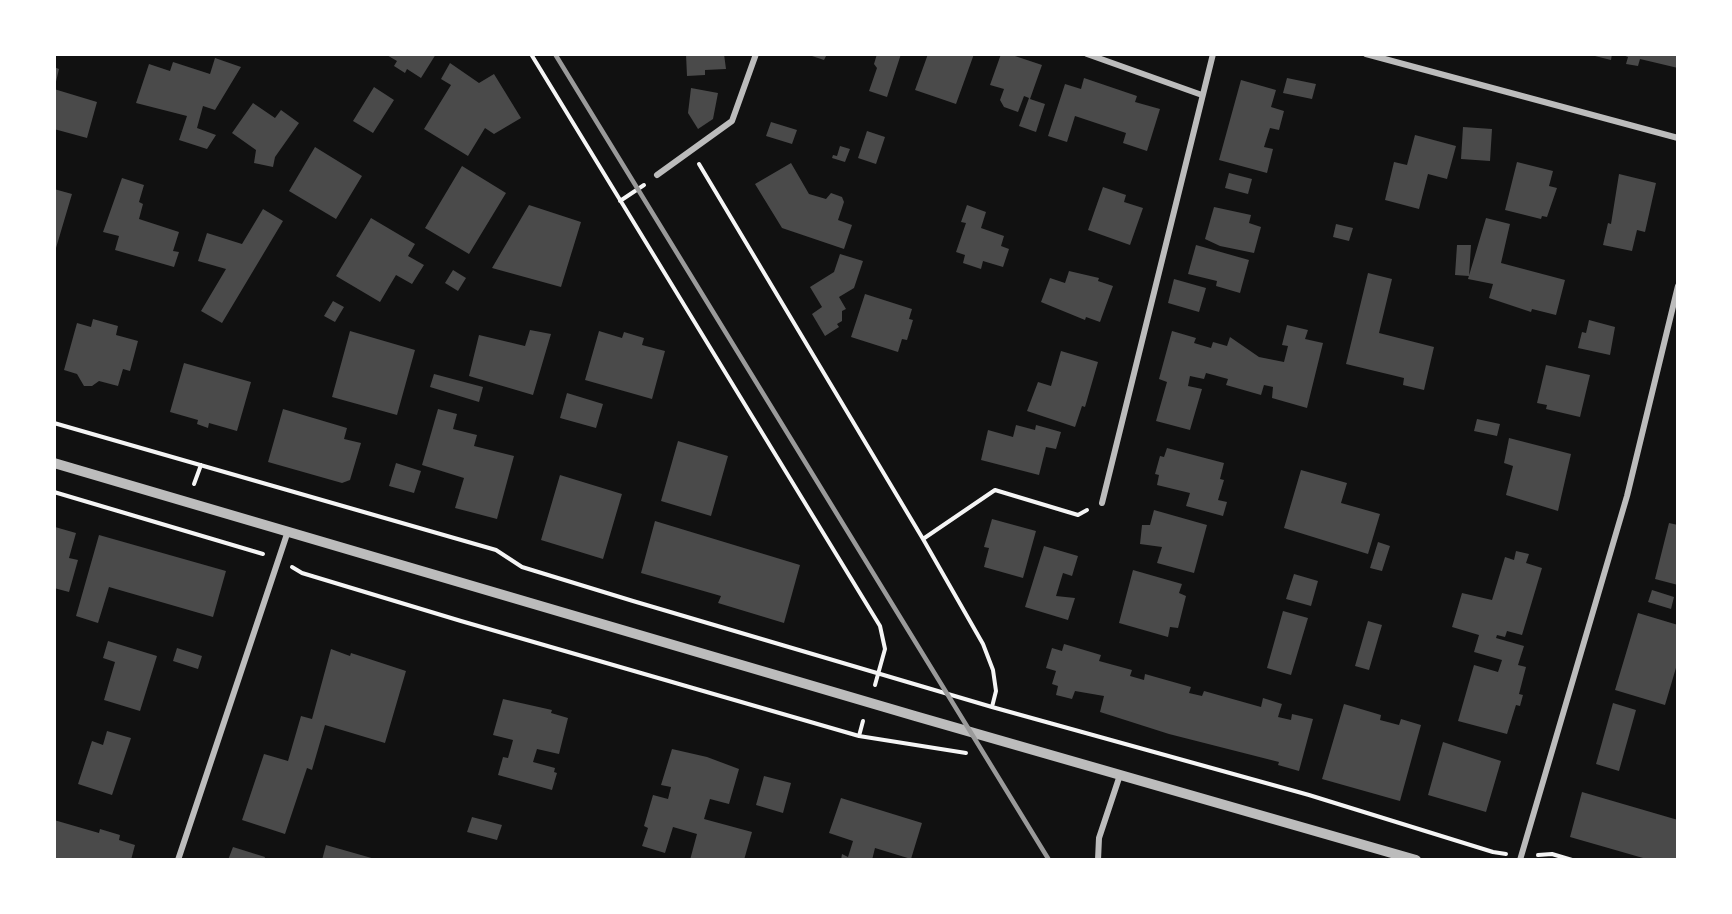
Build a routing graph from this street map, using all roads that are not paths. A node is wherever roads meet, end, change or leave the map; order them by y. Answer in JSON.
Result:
{"nodes":[{"id":1,"x":756,"y":54,"type":"edge"},
{"id":2,"x":1087,"y":54,"type":"edge"},
{"id":3,"x":1213,"y":54,"type":"edge"},
{"id":4,"x":1366,"y":54,"type":"edge"},
{"id":5,"x":1202,"y":95,"type":"junction"},
{"id":6,"x":1678,"y":138,"type":"edge"},
{"id":7,"x":657,"y":175,"type":"dead end"},
{"id":8,"x":1678,"y":286,"type":"edge"},
{"id":9,"x":54,"y":463,"type":"edge"},
{"id":10,"x":1101,"y":503,"type":"road end"},
{"id":11,"x":288,"y":531,"type":"junction"},
{"id":12,"x":1120,"y":775,"type":"junction"},
{"id":13,"x":1520,"y":858,"type":"edge"},
{"id":14,"x":178,"y":860,"type":"edge"},
{"id":15,"x":1098,"y":860,"type":"edge"},
{"id":16,"x":1416,"y":860,"type":"edge"}],
"edges":[{"from":1,"to":7,"type":"street"},
{"from":2,"to":5,"type":"street"},
{"from":3,"to":5,"type":"street"},
{"from":4,"to":6,"type":"street"},
{"from":5,"to":10,"type":"street"},
{"from":8,"to":13,"type":"street"},
{"from":9,"to":11,"type":"street"},
{"from":11,"to":12,"type":"street"},
{"from":11,"to":14,"type":"street"},
{"from":12,"to":15,"type":"street"},
{"from":12,"to":16,"type":"street"}]}
